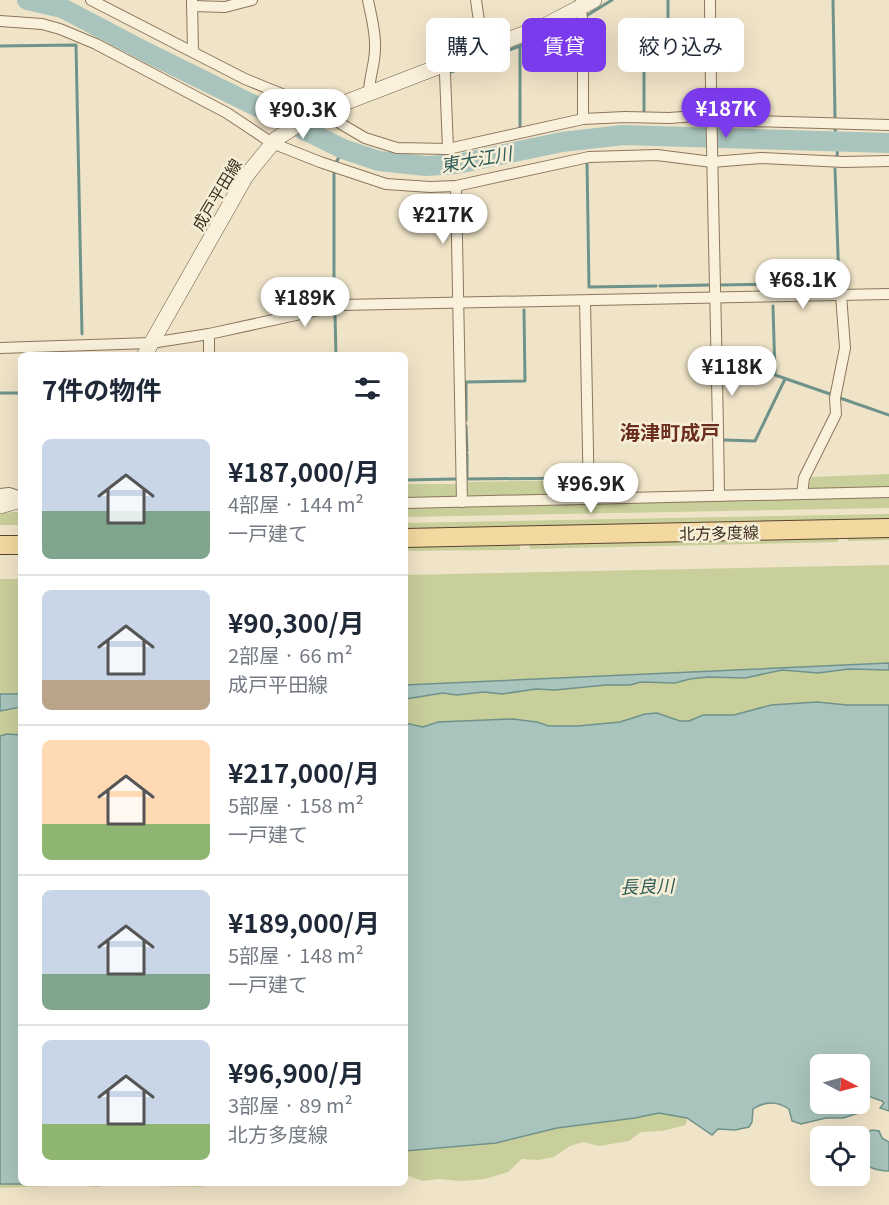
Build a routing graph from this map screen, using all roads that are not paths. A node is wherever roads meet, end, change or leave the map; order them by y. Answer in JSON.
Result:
{"nodes":[{"id":1,"x":91,"y":0,"type":"edge"},
{"id":2,"x":252,"y":0,"type":"edge"},
{"id":3,"x":368,"y":0,"type":"edge"},
{"id":4,"x":476,"y":0,"type":"edge"},
{"id":5,"x":710,"y":0,"type":"edge"},
{"id":6,"x":192,"y":3,"type":"edge"},
{"id":7,"x":585,"y":3,"type":"edge"},
{"id":8,"x":478,"y":18,"type":"edge"},
{"id":9,"x":0,"y":21,"type":"edge"},
{"id":10,"x":510,"y":39,"type":"edge"},
{"id":11,"x":193,"y":51,"type":"junction"},
{"id":12,"x":426,"y":71,"type":"edge"},
{"id":13,"x":445,"y":72,"type":"edge"},
{"id":14,"x":369,"y":93,"type":"junction"},
{"id":15,"x":317,"y":113,"type":"junction"},
{"id":16,"x":583,"y":119,"type":"junction"},
{"id":17,"x":711,"y":119,"type":"junction"},
{"id":18,"x":889,"y":125,"type":"edge"},
{"id":19,"x":274,"y":141,"type":"junction"},
{"id":20,"x":448,"y":149,"type":"junction"},
{"id":21,"x":712,"y":158,"type":"junction"},
{"id":22,"x":889,"y":161,"type":"edge"},
{"id":23,"x":456,"y":186,"type":"junction"},
{"id":24,"x":889,"y":294,"type":"edge"},
{"id":25,"x":841,"y":295,"type":"junction"},
{"id":26,"x":717,"y":298,"type":"junction"},
{"id":27,"x":585,"y":302,"type":"junction"},
{"id":28,"x":459,"y":303,"type":"junction"},
{"id":29,"x":209,"y":334,"type":"junction"},
{"id":30,"x":0,"y":348,"type":"edge"},
{"id":31,"x":148,"y":349,"type":"edge"},
{"id":32,"x":209,"y":352,"type":"edge"},
{"id":33,"x":889,"y":492,"type":"edge"},
{"id":34,"x":0,"y":494,"type":"edge"},
{"id":35,"x":802,"y":494,"type":"junction"},
{"id":36,"x":719,"y":496,"type":"junction"},
{"id":37,"x":18,"y":497,"type":"edge"},
{"id":38,"x":18,"y":499,"type":"edge"},
{"id":39,"x":589,"y":500,"type":"junction"},
{"id":40,"x":462,"y":502,"type":"junction"},
{"id":41,"x":408,"y":503,"type":"edge"},
{"id":42,"x":0,"y":506,"type":"edge"},
{"id":43,"x":889,"y":528,"type":"edge"},
{"id":44,"x":408,"y":538,"type":"edge"},
{"id":45,"x":18,"y":544,"type":"edge"},
{"id":46,"x":0,"y":545,"type":"edge"}],
"edges":[{"from":1,"to":11,"type":"street"},
{"from":2,"to":6,"type":"street"},
{"from":3,"to":14,"type":"street"},
{"from":4,"to":8,"type":"street"},
{"from":5,"to":17,"type":"street"},
{"from":6,"to":11,"type":"street"},
{"from":7,"to":10,"type":"main road","name":"成戸平田線"},
{"from":7,"to":16,"type":"street"},
{"from":9,"to":19,"type":"street"},
{"from":11,"to":15,"type":"street"},
{"from":12,"to":14,"type":"main road","name":"成戸平田線"},
{"from":13,"to":20,"type":"street"},
{"from":14,"to":15,"type":"main road","name":"成戸平田線"},
{"from":15,"to":19,"type":"main road","name":"成戸平田線"},
{"from":15,"to":20,"type":"street"},
{"from":16,"to":17,"type":"street"},
{"from":16,"to":20,"type":"street"},
{"from":17,"to":18,"type":"street"},
{"from":17,"to":21,"type":"street"},
{"from":19,"to":23,"type":"street"},
{"from":19,"to":31,"type":"main road","name":"成戸平田線"},
{"from":21,"to":22,"type":"street"},
{"from":21,"to":23,"type":"street"},
{"from":21,"to":26,"type":"street"},
{"from":23,"to":28,"type":"street"},
{"from":24,"to":25,"type":"street"},
{"from":25,"to":26,"type":"street"},
{"from":25,"to":35,"type":"street"},
{"from":26,"to":27,"type":"street"},
{"from":26,"to":36,"type":"street"},
{"from":27,"to":28,"type":"street"},
{"from":27,"to":39,"type":"street"},
{"from":28,"to":29,"type":"street"},
{"from":28,"to":40,"type":"street"},
{"from":29,"to":31,"type":"street"},
{"from":29,"to":32,"type":"street"},
{"from":30,"to":31,"type":"street"},
{"from":33,"to":35,"type":"street"},
{"from":34,"to":37,"type":"street"},
{"from":35,"to":36,"type":"street"},
{"from":36,"to":39,"type":"street"},
{"from":38,"to":42,"type":"main road"},
{"from":39,"to":40,"type":"street"},
{"from":40,"to":41,"type":"street"},
{"from":43,"to":44,"type":"main road","name":"北方多度線"},
{"from":45,"to":46,"type":"main road"}]}
